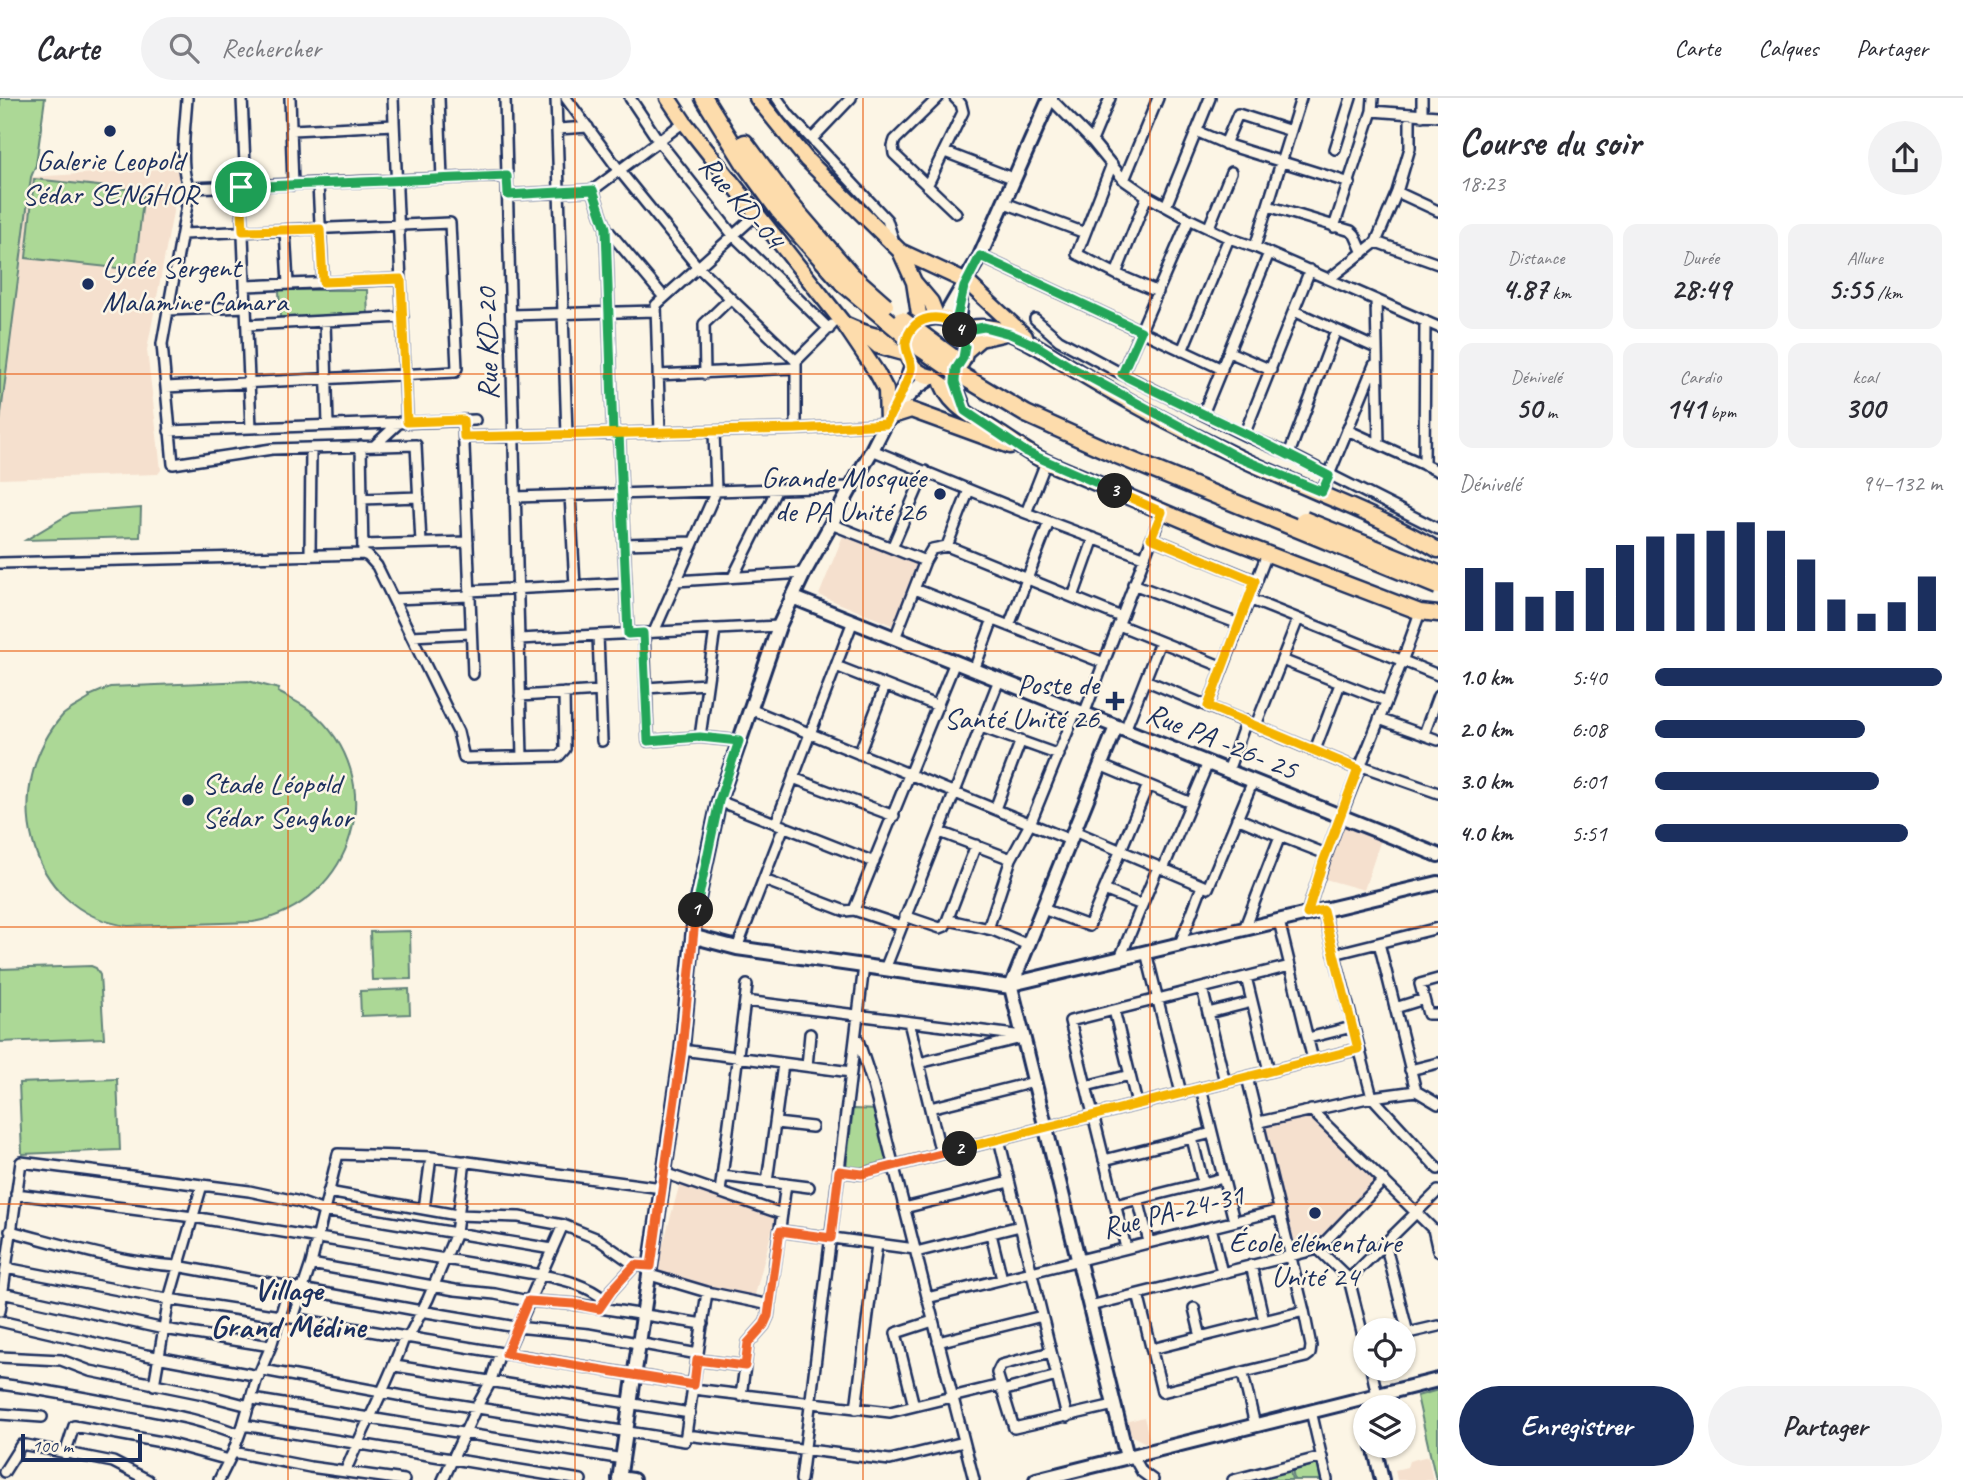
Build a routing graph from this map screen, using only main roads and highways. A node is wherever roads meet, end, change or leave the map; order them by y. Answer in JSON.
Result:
{"nodes":[{"id":1,"x":668,"y":98,"type":"edge"},
{"id":2,"x":704,"y":98,"type":"edge"},
{"id":3,"x":716,"y":98,"type":"edge"},
{"id":4,"x":757,"y":98,"type":"edge"},
{"id":5,"x":897,"y":247,"type":"junction"},
{"id":6,"x":847,"y":279,"type":"junction"},
{"id":7,"x":915,"y":282,"type":"junction"},
{"id":8,"x":941,"y":318,"type":"junction"},
{"id":9,"x":920,"y":321,"type":"junction"},
{"id":10,"x":837,"y":324,"type":"junction"},
{"id":11,"x":960,"y":329,"type":"junction"},
{"id":12,"x":865,"y":333,"type":"junction"},
{"id":13,"x":1010,"y":334,"type":"junction"},
{"id":14,"x":908,"y":335,"type":"junction"},
{"id":15,"x":1037,"y":346,"type":"junction"},
{"id":16,"x":965,"y":352,"type":"junction"},
{"id":17,"x":909,"y":359,"type":"junction"},
{"id":18,"x":956,"y":369,"type":"junction"},
{"id":19,"x":937,"y":377,"type":"junction"},
{"id":20,"x":965,"y":411,"type":"junction"},
{"id":21,"x":1026,"y":452,"type":"junction"},
{"id":22,"x":1438,"y":550,"type":"edge"},
{"id":23,"x":1438,"y":574,"type":"edge"},
{"id":24,"x":1438,"y":586,"type":"edge"},
{"id":25,"x":1431,"y":612,"type":"edge"}],
"edges":[{"from":1,"to":10,"type":"main road"},
{"from":2,"to":6,"type":"highway"},
{"from":3,"to":6,"type":"highway"},
{"from":4,"to":5,"type":"main road"},
{"from":5,"to":7,"type":"main road"},
{"from":5,"to":15,"type":"main road"},
{"from":6,"to":23,"type":"highway","bridge":true},
{"from":6,"to":24,"type":"highway","bridge":true},
{"from":7,"to":8,"type":"main road"},
{"from":7,"to":9,"type":"main road"},
{"from":8,"to":9,"type":"main road"},
{"from":8,"to":11,"type":"main road"},
{"from":9,"to":14,"type":"main road"},
{"from":10,"to":12,"type":"main road"},
{"from":10,"to":21,"type":"main road"},
{"from":11,"to":13,"type":"main road"},
{"from":11,"to":16,"type":"main road"},
{"from":12,"to":14,"type":"main road"},
{"from":12,"to":17,"type":"main road"},
{"from":13,"to":15,"type":"main road"},
{"from":13,"to":16,"type":"main road"},
{"from":14,"to":17,"type":"main road"},
{"from":15,"to":22,"type":"main road"},
{"from":16,"to":18,"type":"main road"},
{"from":17,"to":19,"type":"main road"},
{"from":18,"to":19,"type":"main road"},
{"from":18,"to":20,"type":"main road"},
{"from":19,"to":20,"type":"main road"},
{"from":20,"to":21,"type":"main road"},
{"from":21,"to":25,"type":"main road"}]}
